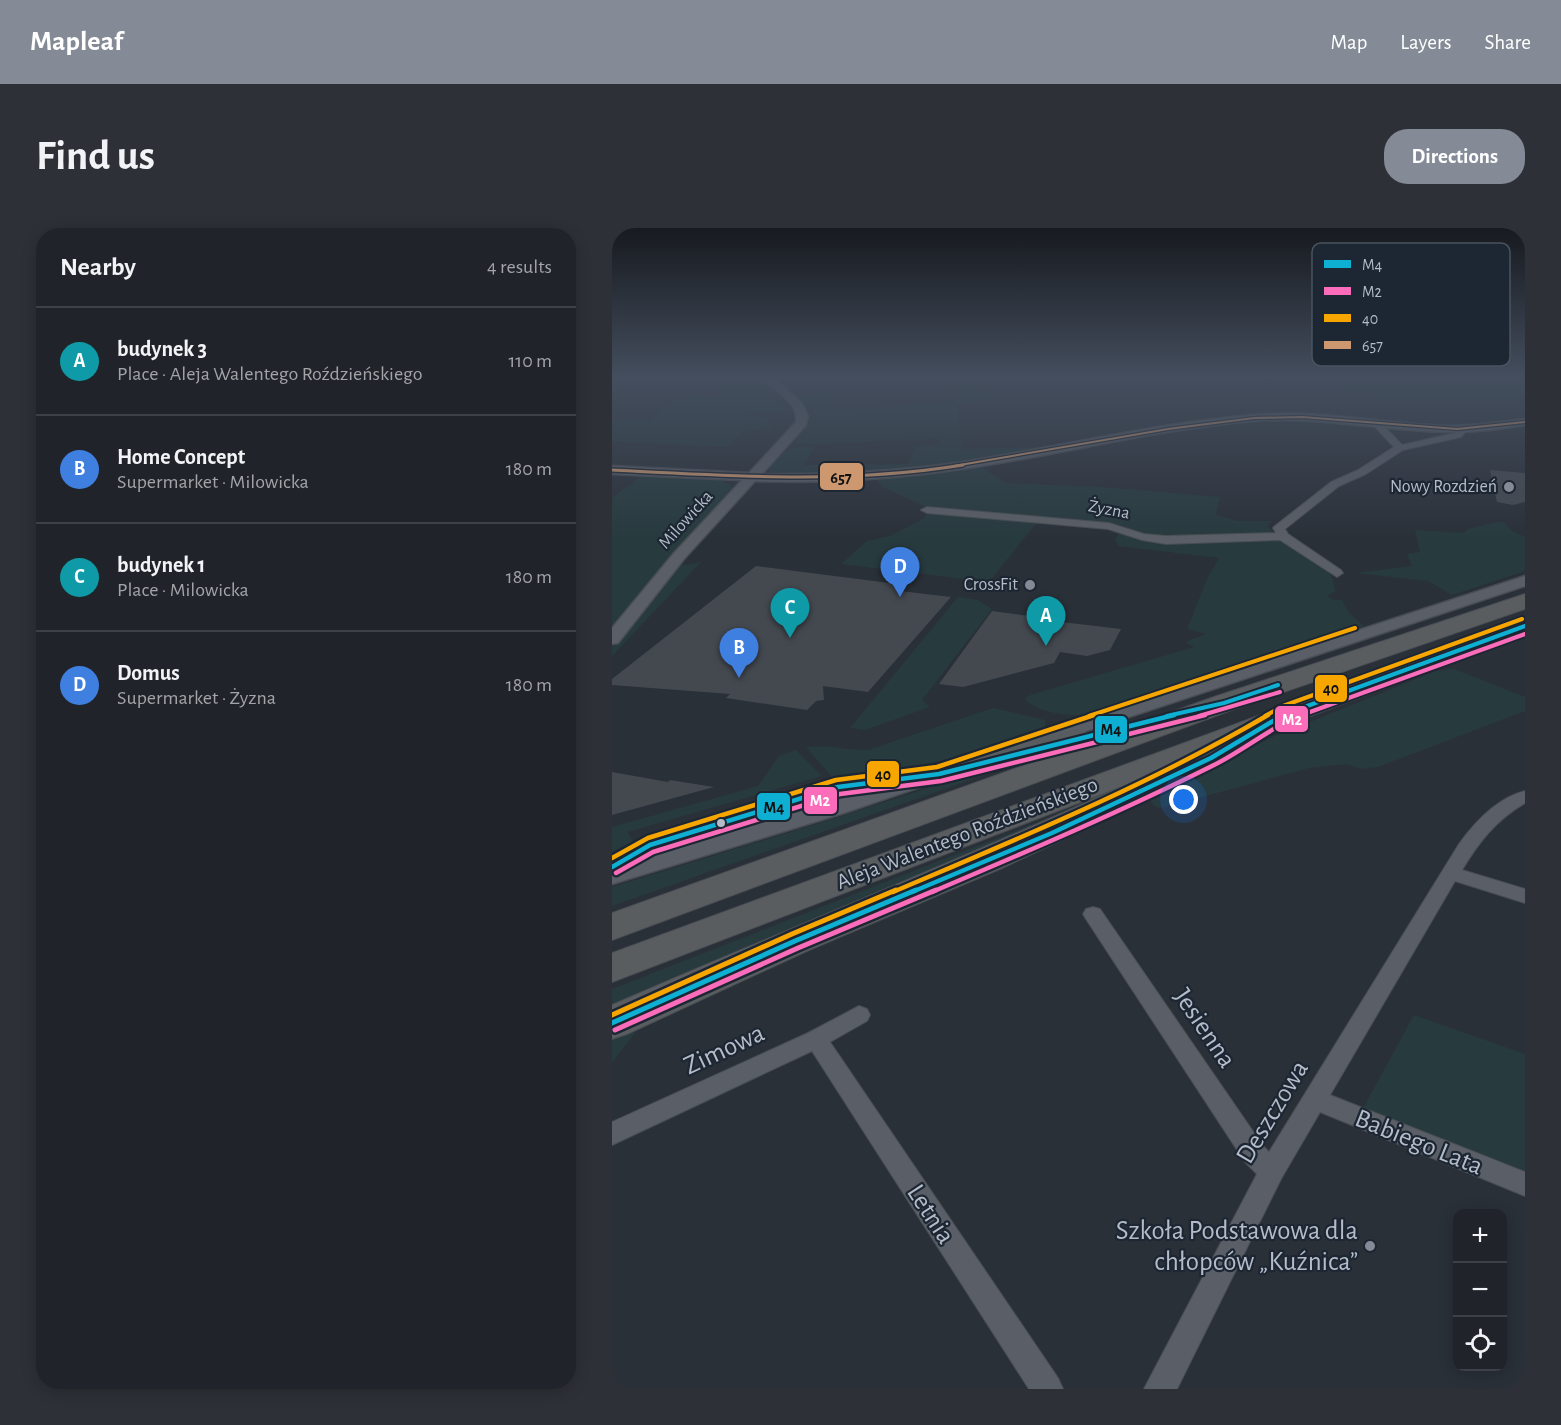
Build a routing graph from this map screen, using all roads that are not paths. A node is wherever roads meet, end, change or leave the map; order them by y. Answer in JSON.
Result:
{"nodes":[{"id":1,"x":795,"y":432,"type":"edge"},
{"id":2,"x":1168,"y":432,"type":"edge"},
{"id":3,"x":1385,"y":432,"type":"edge"},
{"id":4,"x":1461,"y":432,"type":"edge"},
{"id":5,"x":1400,"y":448,"type":"junction"},
{"id":6,"x":612,"y":470,"type":"edge"},
{"id":7,"x":751,"y":477,"type":"junction"},
{"id":8,"x":927,"y":510,"type":"dead end"},
{"id":9,"x":1284,"y":536,"type":"junction"},
{"id":10,"x":1337,"y":573,"type":"dead end"},
{"id":11,"x":1525,"y":581,"type":"edge"},
{"id":12,"x":1525,"y":601,"type":"edge"},
{"id":13,"x":1525,"y":626,"type":"edge"},
{"id":14,"x":612,"y":639,"type":"edge"},
{"id":15,"x":1224,"y":704,"type":"junction"},
{"id":16,"x":1286,"y":713,"type":"junction"},
{"id":17,"x":959,"y":768,"type":"junction"},
{"id":18,"x":1525,"y":796,"type":"edge"},
{"id":19,"x":1450,"y":873,"type":"junction"},
{"id":20,"x":612,"y":876,"type":"edge"},
{"id":21,"x":1525,"y":896,"type":"edge"},
{"id":22,"x":1093,"y":914,"type":"dead end"},
{"id":23,"x":612,"y":927,"type":"edge"},
{"id":24,"x":612,"y":968,"type":"edge"},
{"id":25,"x":859,"y":1015,"type":"dead end"},
{"id":26,"x":612,"y":1023,"type":"edge"},
{"id":27,"x":816,"y":1039,"type":"junction"},
{"id":28,"x":1314,"y":1099,"type":"junction"},
{"id":29,"x":612,"y":1134,"type":"edge"},
{"id":30,"x":1272,"y":1171,"type":"junction"},
{"id":31,"x":1525,"y":1184,"type":"edge"},
{"id":32,"x":1047,"y":1389,"type":"edge"},
{"id":33,"x":1160,"y":1389,"type":"edge"}],
"edges":[{"from":1,"to":7,"type":"street","name":"Milowicka"},
{"from":2,"to":7,"type":"street"},
{"from":3,"to":5,"type":"street"},
{"from":4,"to":5,"type":"street"},
{"from":5,"to":9,"type":"street"},
{"from":6,"to":7,"type":"street"},
{"from":7,"to":14,"type":"street","name":"Milowicka"},
{"from":8,"to":9,"type":"street","name":"Żyzna"},
{"from":9,"to":10,"type":"street"},
{"from":11,"to":17,"type":"street"},
{"from":12,"to":15,"type":"highway","name":"Aleja Walentego Roździeńskiego"},
{"from":13,"to":16,"type":"highway","name":"Aleja Walentego Roździeńskiego"},
{"from":15,"to":17,"type":"highway"},
{"from":15,"to":23,"type":"highway","name":"Aleja Walentego Roździeńskiego"},
{"from":16,"to":24,"type":"highway","name":"Aleja Walentego Roździeńskiego"},
{"from":16,"to":26,"type":"highway"},
{"from":17,"to":20,"type":"street"},
{"from":18,"to":19,"type":"street"},
{"from":19,"to":21,"type":"street"},
{"from":19,"to":28,"type":"street","name":"Deszczowa"},
{"from":22,"to":30,"type":"street","name":"Jesienna"},
{"from":25,"to":27,"type":"street","name":"Zimowa"},
{"from":27,"to":29,"type":"street","name":"Zimowa"},
{"from":27,"to":32,"type":"street","name":"Letnia"},
{"from":28,"to":30,"type":"street","name":"Deszczowa"},
{"from":28,"to":31,"type":"street","name":"Babiego Lata"},
{"from":30,"to":33,"type":"street","name":"Deszczowa"}]}
